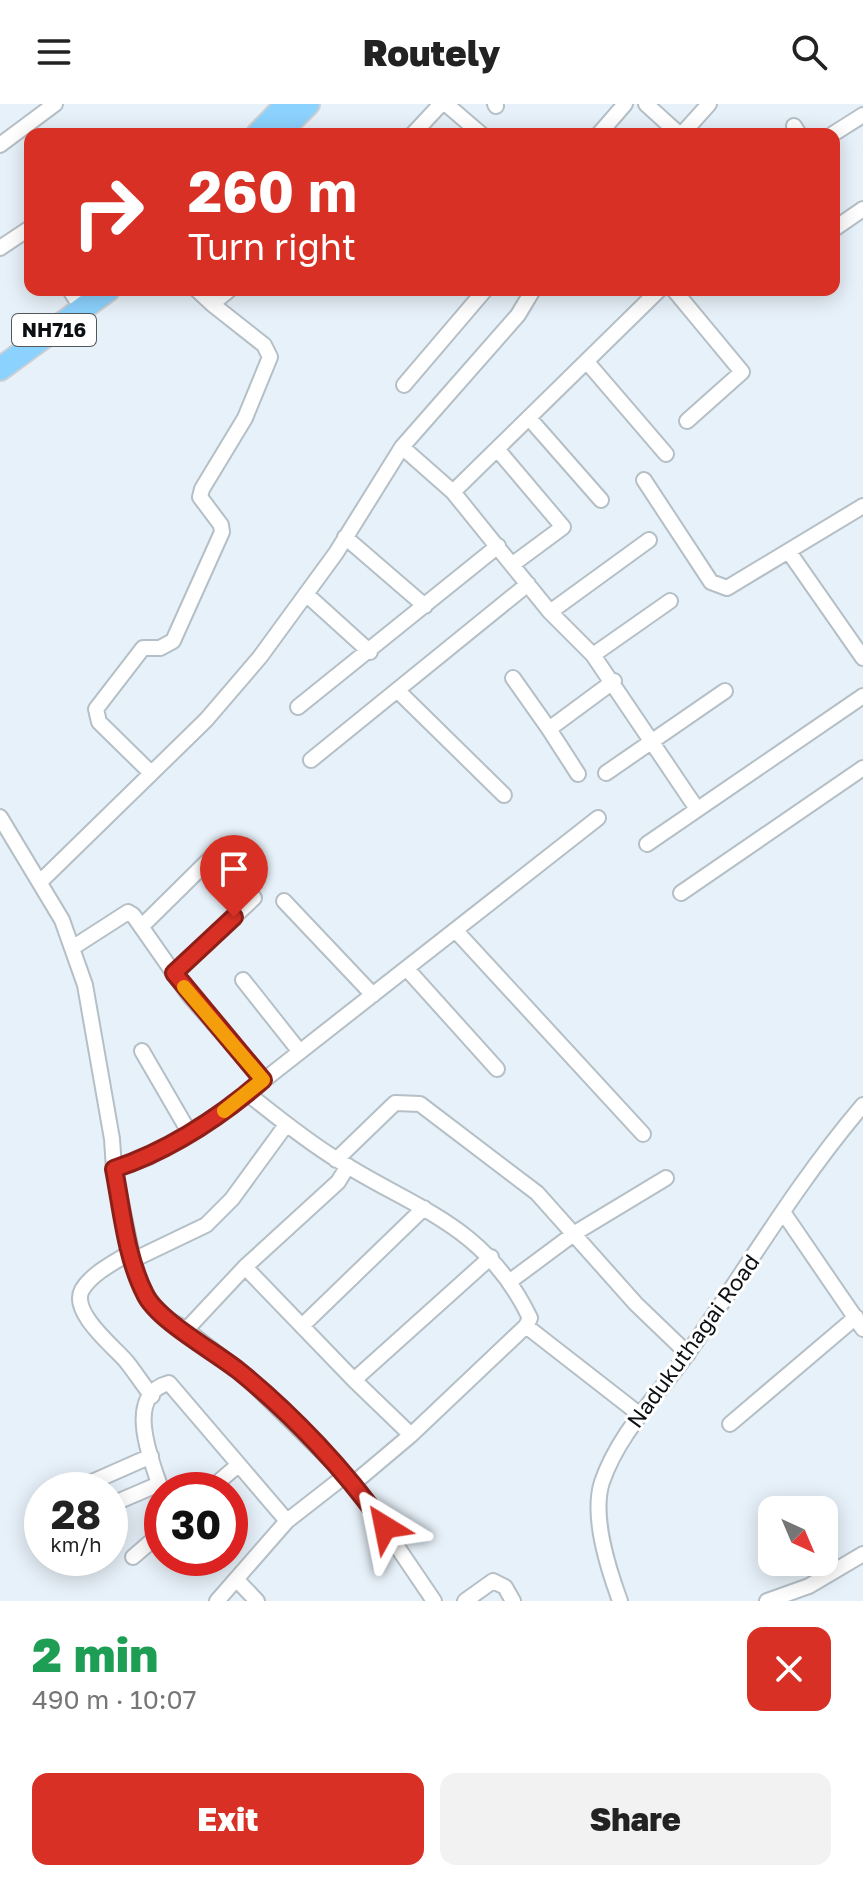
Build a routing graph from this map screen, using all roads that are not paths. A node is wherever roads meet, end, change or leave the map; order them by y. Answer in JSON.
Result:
{"nodes":[{"id":1,"x":55,"y":104,"type":"edge"},
{"id":2,"x":288,"y":104,"type":"edge"},
{"id":3,"x":308,"y":104,"type":"edge"},
{"id":4,"x":444,"y":104,"type":"edge"},
{"id":5,"x":625,"y":104,"type":"edge"},
{"id":6,"x":646,"y":104,"type":"edge"},
{"id":7,"x":709,"y":104,"type":"edge"},
{"id":8,"x":863,"y":115,"type":"edge"},
{"id":9,"x":264,"y":128,"type":"edge"},
{"id":10,"x":284,"y":128,"type":"edge"},
{"id":11,"x":419,"y":128,"type":"edge"},
{"id":12,"x":474,"y":128,"type":"edge"},
{"id":13,"x":610,"y":128,"type":"edge"},
{"id":14,"x":673,"y":128,"type":"edge"},
{"id":15,"x":686,"y":128,"type":"edge"},
{"id":16,"x":840,"y":130,"type":"edge"},
{"id":17,"x":0,"y":145,"type":"edge"},
{"id":18,"x":863,"y":209,"type":"edge"},
{"id":19,"x":840,"y":225,"type":"edge"},
{"id":20,"x":24,"y":232,"type":"edge"},
{"id":21,"x":0,"y":248,"type":"edge"},
{"id":22,"x":73,"y":296,"type":"edge"},
{"id":23,"x":100,"y":296,"type":"edge"},
{"id":24,"x":203,"y":296,"type":"edge"},
{"id":25,"x":222,"y":296,"type":"edge"},
{"id":26,"x":480,"y":296,"type":"edge"},
{"id":27,"x":529,"y":296,"type":"edge"},
{"id":28,"x":653,"y":296,"type":"edge"},
{"id":29,"x":679,"y":296,"type":"edge"},
{"id":30,"x":212,"y":304,"type":"junction"},
{"id":31,"x":0,"y":351,"type":"edge"},
{"id":32,"x":587,"y":362,"type":"junction"},
{"id":33,"x":0,"y":369,"type":"edge"},
{"id":34,"x":404,"y":385,"type":"dead end"},
{"id":35,"x":529,"y":418,"type":"junction"},
{"id":36,"x":687,"y":421,"type":"dead end"},
{"id":37,"x":402,"y":447,"type":"junction"},
{"id":38,"x":497,"y":449,"type":"junction"},
{"id":39,"x":666,"y":454,"type":"dead end"},
{"id":40,"x":644,"y":480,"type":"dead end"},
{"id":41,"x":453,"y":492,"type":"junction"},
{"id":42,"x":601,"y":500,"type":"dead end"},
{"id":43,"x":863,"y":506,"type":"edge"},
{"id":44,"x":345,"y":537,"type":"junction"},
{"id":45,"x":649,"y":540,"type":"dead end"},
{"id":46,"x":498,"y":546,"type":"junction"},
{"id":47,"x":789,"y":552,"type":"junction"},
{"id":48,"x":513,"y":564,"type":"junction"},
{"id":49,"x":528,"y":584,"type":"junction"},
{"id":50,"x":306,"y":594,"type":"junction"},
{"id":51,"x":670,"y":601,"type":"dead end"},
{"id":52,"x":425,"y":606,"type":"junction"},
{"id":53,"x":550,"y":612,"type":"junction"},
{"id":54,"x":370,"y":652,"type":"junction"},
{"id":55,"x":593,"y":655,"type":"junction"},
{"id":56,"x":863,"y":658,"type":"edge"},
{"id":57,"x":513,"y":678,"type":"dead end"},
{"id":58,"x":614,"y":681,"type":"junction"},
{"id":59,"x":397,"y":690,"type":"junction"},
{"id":60,"x":725,"y":691,"type":"dead end"},
{"id":61,"x":863,"y":696,"type":"edge"},
{"id":62,"x":298,"y":707,"type":"dead end"},
{"id":63,"x":549,"y":729,"type":"junction"},
{"id":64,"x":653,"y":739,"type":"junction"},
{"id":65,"x":311,"y":760,"type":"dead end"},
{"id":66,"x":863,"y":768,"type":"edge"},
{"id":67,"x":151,"y":773,"type":"junction"},
{"id":68,"x":606,"y":773,"type":"dead end"},
{"id":69,"x":578,"y":774,"type":"dead end"},
{"id":70,"x":504,"y":795,"type":"dead end"},
{"id":71,"x":697,"y":809,"type":"junction"},
{"id":72,"x":0,"y":817,"type":"edge"},
{"id":73,"x":598,"y":818,"type":"dead end"},
{"id":74,"x":647,"y":844,"type":"dead end"},
{"id":75,"x":217,"y":852,"type":"dead end"},
{"id":76,"x":40,"y":882,"type":"junction"},
{"id":77,"x":681,"y":893,"type":"dead end"},
{"id":78,"x":254,"y":898,"type":"dead end"},
{"id":79,"x":284,"y":901,"type":"dead end"},
{"id":80,"x":142,"y":926,"type":"junction"},
{"id":81,"x":456,"y":931,"type":"junction"},
{"id":82,"x":72,"y":948,"type":"junction"},
{"id":83,"x":407,"y":969,"type":"junction"},
{"id":84,"x":174,"y":973,"type":"junction"},
{"id":85,"x":243,"y":980,"type":"dead end"},
{"id":86,"x":373,"y":995,"type":"junction"},
{"id":87,"x":142,"y":1051,"type":"dead end"},
{"id":88,"x":300,"y":1052,"type":"junction"},
{"id":89,"x":497,"y":1069,"type":"dead end"},
{"id":90,"x":263,"y":1080,"type":"junction"},
{"id":91,"x":248,"y":1094,"type":"junction"},
{"id":92,"x":863,"y":1105,"type":"edge"},
{"id":93,"x":286,"y":1125,"type":"junction"},
{"id":94,"x":189,"y":1132,"type":"junction"},
{"id":95,"x":643,"y":1134,"type":"dead end"},
{"id":96,"x":342,"y":1163,"type":"junction"},
{"id":97,"x":114,"y":1169,"type":"junction"},
{"id":98,"x":666,"y":1178,"type":"dead end"},
{"id":99,"x":424,"y":1208,"type":"junction"},
{"id":100,"x":783,"y":1212,"type":"junction"},
{"id":101,"x":575,"y":1233,"type":"junction"},
{"id":102,"x":132,"y":1256,"type":"junction"},
{"id":103,"x":491,"y":1257,"type":"junction"},
{"id":104,"x":245,"y":1267,"type":"junction"},
{"id":105,"x":509,"y":1282,"type":"junction"},
{"id":106,"x":859,"y":1323,"type":"edge"},
{"id":107,"x":303,"y":1325,"type":"junction"},
{"id":108,"x":526,"y":1326,"type":"junction"},
{"id":109,"x":186,"y":1330,"type":"junction"},
{"id":110,"x":688,"y":1354,"type":"junction"},
{"id":111,"x":354,"y":1380,"type":"junction"},
{"id":112,"x":152,"y":1396,"type":"junction"},
{"id":113,"x":639,"y":1414,"type":"junction"},
{"id":114,"x":730,"y":1424,"type":"dead end"},
{"id":115,"x":411,"y":1435,"type":"junction"},
{"id":116,"x":151,"y":1456,"type":"junction"},
{"id":117,"x":237,"y":1466,"type":"junction"},
{"id":118,"x":115,"y":1472,"type":"edge"},
{"id":119,"x":156,"y":1472,"type":"edge"},
{"id":120,"x":230,"y":1472,"type":"edge"},
{"id":121,"x":350,"y":1479,"type":"junction"},
{"id":122,"x":287,"y":1521,"type":"junction"},
{"id":123,"x":144,"y":1548,"type":"edge"},
{"id":124,"x":863,"y":1554,"type":"edge"},
{"id":125,"x":133,"y":1557,"type":"dead end"},
{"id":126,"x":237,"y":1580,"type":"junction"},
{"id":127,"x":803,"y":1595,"type":"edge"},
{"id":128,"x":619,"y":1600,"type":"edge"},
{"id":129,"x":217,"y":1601,"type":"edge"},
{"id":130,"x":257,"y":1601,"type":"edge"},
{"id":131,"x":434,"y":1601,"type":"edge"},
{"id":132,"x":465,"y":1601,"type":"edge"},
{"id":133,"x":513,"y":1601,"type":"edge"},
{"id":134,"x":767,"y":1601,"type":"edge"}],
"edges":[{"from":1,"to":17,"type":"street"},
{"from":2,"to":9,"type":"highway"},
{"from":3,"to":10,"type":"highway"},
{"from":4,"to":11,"type":"street"},
{"from":4,"to":12,"type":"street"},
{"from":5,"to":13,"type":"street"},
{"from":6,"to":14,"type":"street"},
{"from":7,"to":15,"type":"street"},
{"from":8,"to":16,"type":"street"},
{"from":18,"to":19,"type":"street"},
{"from":20,"to":21,"type":"street"},
{"from":22,"to":31,"type":"highway","number":"NH716"},
{"from":23,"to":33,"type":"highway","number":"NH716"},
{"from":24,"to":30,"type":"street"},
{"from":25,"to":30,"type":"street"},
{"from":26,"to":34,"type":"street"},
{"from":27,"to":37,"type":"street"},
{"from":28,"to":32,"type":"street"},
{"from":29,"to":36,"type":"street"},
{"from":30,"to":67,"type":"street"},
{"from":32,"to":35,"type":"street"},
{"from":32,"to":39,"type":"street"},
{"from":35,"to":38,"type":"street"},
{"from":35,"to":42,"type":"street"},
{"from":37,"to":41,"type":"street"},
{"from":37,"to":44,"type":"street"},
{"from":38,"to":41,"type":"street"},
{"from":38,"to":48,"type":"street"},
{"from":40,"to":47,"type":"street"},
{"from":41,"to":46,"type":"street"},
{"from":43,"to":47,"type":"street"},
{"from":44,"to":50,"type":"street"},
{"from":44,"to":52,"type":"street"},
{"from":45,"to":53,"type":"street"},
{"from":46,"to":48,"type":"street"},
{"from":46,"to":52,"type":"street"},
{"from":47,"to":56,"type":"street"},
{"from":48,"to":49,"type":"street"},
{"from":49,"to":53,"type":"street"},
{"from":49,"to":59,"type":"street"},
{"from":50,"to":54,"type":"street"},
{"from":50,"to":67,"type":"street"},
{"from":51,"to":55,"type":"street"},
{"from":52,"to":54,"type":"street"},
{"from":53,"to":55,"type":"street"},
{"from":54,"to":62,"type":"street"},
{"from":55,"to":58,"type":"street"},
{"from":57,"to":63,"type":"street"},
{"from":58,"to":63,"type":"street"},
{"from":58,"to":64,"type":"street"},
{"from":59,"to":65,"type":"street"},
{"from":59,"to":70,"type":"street"},
{"from":60,"to":64,"type":"street"},
{"from":61,"to":71,"type":"street"},
{"from":63,"to":69,"type":"street"},
{"from":64,"to":68,"type":"street"},
{"from":64,"to":71,"type":"street"},
{"from":66,"to":77,"type":"street"},
{"from":67,"to":76,"type":"street"},
{"from":71,"to":74,"type":"street"},
{"from":72,"to":76,"type":"street"},
{"from":73,"to":81,"type":"street"},
{"from":75,"to":80,"type":"street"},
{"from":76,"to":82,"type":"street"},
{"from":78,"to":84,"type":"street"},
{"from":79,"to":86,"type":"street"},
{"from":80,"to":82,"type":"street"},
{"from":80,"to":84,"type":"street"},
{"from":81,"to":83,"type":"street"},
{"from":81,"to":95,"type":"street"},
{"from":82,"to":97,"type":"street"},
{"from":83,"to":86,"type":"street"},
{"from":83,"to":89,"type":"street"},
{"from":84,"to":90,"type":"street"},
{"from":85,"to":88,"type":"street"},
{"from":86,"to":88,"type":"street"},
{"from":87,"to":94,"type":"street"},
{"from":88,"to":90,"type":"street"},
{"from":90,"to":91,"type":"street"},
{"from":91,"to":93,"type":"street"},
{"from":91,"to":94,"type":"street"},
{"from":92,"to":100,"type":"street","name":"Nadukuthagai Road"},
{"from":93,"to":96,"type":"street"},
{"from":93,"to":102,"type":"street"},
{"from":94,"to":97,"type":"street"},
{"from":96,"to":99,"type":"street"},
{"from":96,"to":101,"type":"street"},
{"from":96,"to":104,"type":"street"},
{"from":97,"to":102,"type":"street"},
{"from":98,"to":101,"type":"street"},
{"from":99,"to":103,"type":"street"},
{"from":99,"to":107,"type":"street"},
{"from":100,"to":106,"type":"street"},
{"from":100,"to":110,"type":"street","name":"Nadukuthagai Road"},
{"from":101,"to":105,"type":"street"},
{"from":101,"to":110,"type":"street"},
{"from":102,"to":109,"type":"street"},
{"from":102,"to":112,"type":"street"},
{"from":103,"to":105,"type":"street"},
{"from":103,"to":111,"type":"street"},
{"from":104,"to":107,"type":"street"},
{"from":104,"to":109,"type":"street"},
{"from":105,"to":108,"type":"street"},
{"from":106,"to":114,"type":"street"},
{"from":107,"to":111,"type":"street"},
{"from":108,"to":113,"type":"street"},
{"from":108,"to":115,"type":"street"},
{"from":109,"to":121,"type":"street"},
{"from":110,"to":113,"type":"street","name":"Nadukuthagai Road"},
{"from":111,"to":115,"type":"street"},
{"from":112,"to":116,"type":"street"},
{"from":112,"to":117,"type":"street"},
{"from":113,"to":128,"type":"street","name":"Nadukuthagai Road"},
{"from":115,"to":121,"type":"street"},
{"from":116,"to":118,"type":"street"},
{"from":116,"to":119,"type":"street"},
{"from":117,"to":120,"type":"street"},
{"from":117,"to":122,"type":"street"},
{"from":121,"to":122,"type":"street"},
{"from":121,"to":131,"type":"street"},
{"from":122,"to":126,"type":"street"},
{"from":123,"to":125,"type":"street"},
{"from":124,"to":127,"type":"street"},
{"from":126,"to":129,"type":"street"},
{"from":126,"to":130,"type":"street"},
{"from":127,"to":134,"type":"street"},
{"from":132,"to":133,"type":"street"}]}
